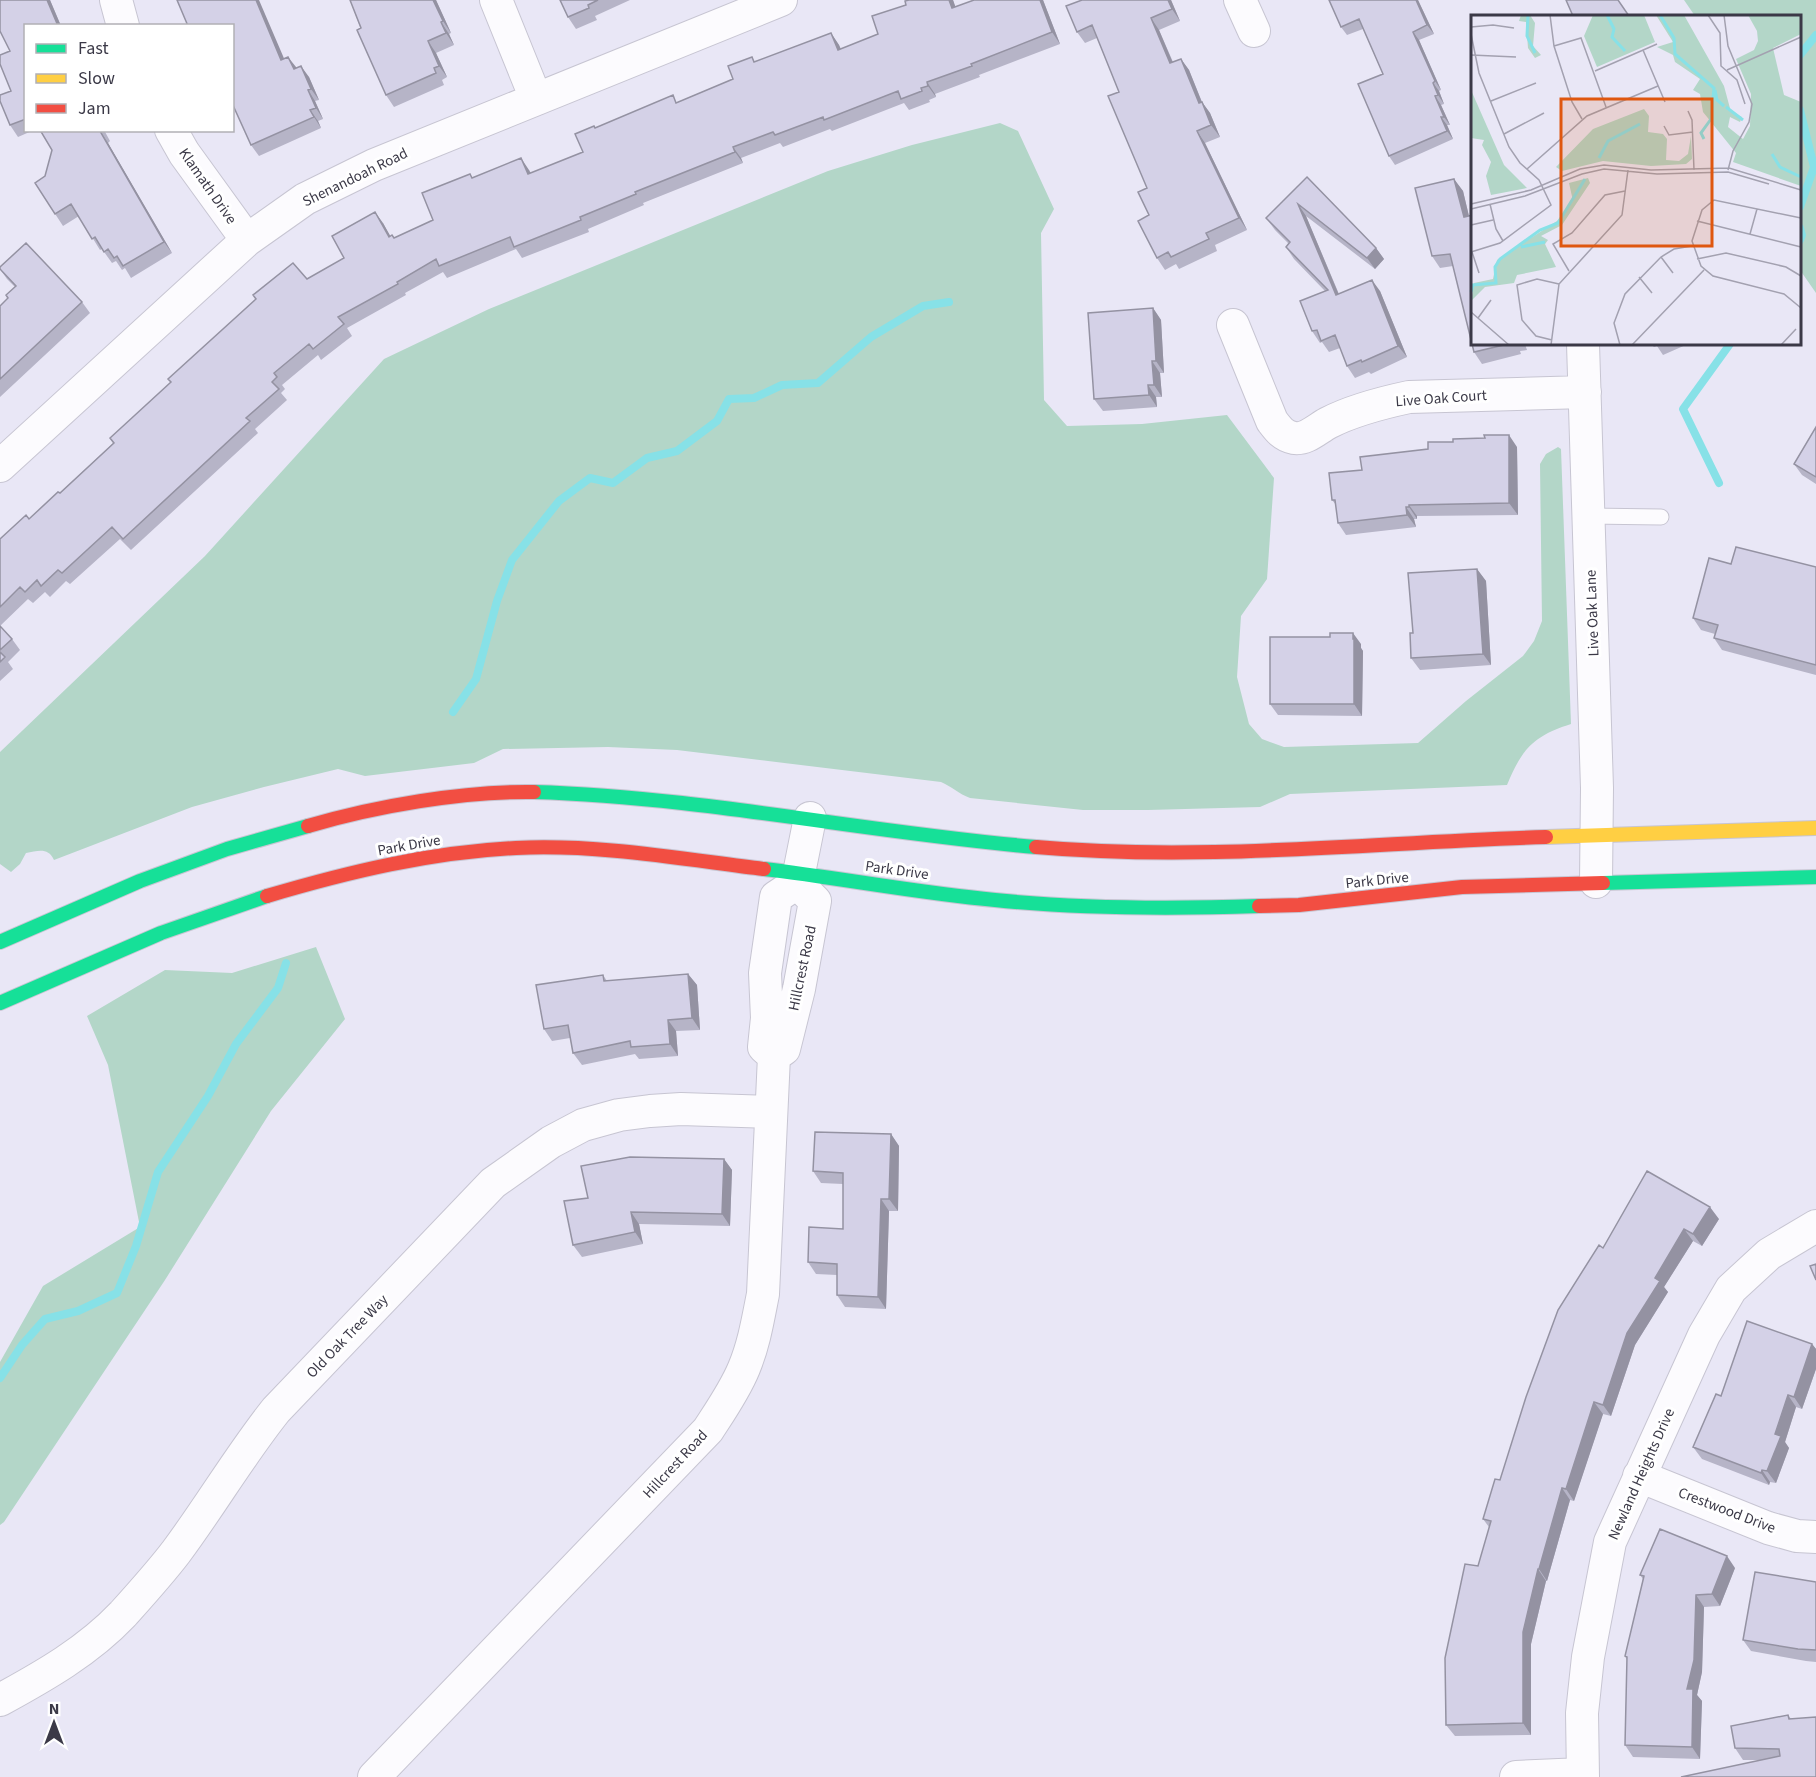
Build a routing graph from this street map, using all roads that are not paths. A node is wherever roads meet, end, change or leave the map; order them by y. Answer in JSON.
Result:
{"nodes":[{"id":1,"x":116,"y":0,"type":"edge"},
{"id":2,"x":496,"y":0,"type":"edge"},
{"id":3,"x":781,"y":0,"type":"edge"},
{"id":4,"x":1240,"y":0,"type":"edge"},
{"id":5,"x":122,"y":24,"type":"edge"},
{"id":6,"x":1254,"y":31,"type":"dead end"},
{"id":7,"x":536,"y":99,"type":"junction"},
{"id":8,"x":172,"y":132,"type":"edge"},
{"id":9,"x":247,"y":240,"type":"junction"},
{"id":10,"x":1233,"y":325,"type":"dead end"},
{"id":11,"x":1584,"y":345,"type":"edge"},
{"id":12,"x":1585,"y":392,"type":"junction"},
{"id":13,"x":0,"y":466,"type":"edge"},
{"id":14,"x":1589,"y":516,"type":"junction"},
{"id":15,"x":1661,"y":517,"type":"dead end"},
{"id":16,"x":810,"y":818,"type":"junction"},
{"id":17,"x":1816,"y":828,"type":"edge"},
{"id":18,"x":1596,"y":834,"type":"junction"},
{"id":19,"x":1816,"y":877,"type":"edge"},
{"id":20,"x":798,"y":878,"type":"junction"},
{"id":21,"x":1596,"y":882,"type":"junction"},
{"id":22,"x":0,"y":942,"type":"edge"},
{"id":23,"x":766,"y":987,"type":"junction"},
{"id":24,"x":798,"y":991,"type":"junction"},
{"id":25,"x":0,"y":1003,"type":"edge"},
{"id":26,"x":774,"y":1056,"type":"junction"},
{"id":27,"x":771,"y":1112,"type":"junction"},
{"id":28,"x":1816,"y":1226,"type":"edge"},
{"id":29,"x":1639,"y":1476,"type":"junction"},
{"id":30,"x":1816,"y":1537,"type":"edge"},
{"id":31,"x":0,"y":1700,"type":"edge"},
{"id":32,"x":1582,"y":1775,"type":"edge"},
{"id":33,"x":375,"y":1777,"type":"edge"},
{"id":34,"x":1516,"y":1777,"type":"edge"}],
"edges":[{"from":1,"to":5,"type":"street"},
{"from":2,"to":7,"type":"street"},
{"from":3,"to":7,"type":"street","name":"Shenandoah Road"},
{"from":4,"to":6,"type":"street"},
{"from":7,"to":9,"type":"street","name":"Shenandoah Road"},
{"from":8,"to":9,"type":"street","name":"Klamath Drive"},
{"from":9,"to":13,"type":"street","name":"Shenandoah Road"},
{"from":10,"to":12,"type":"street","name":"Live Oak Court"},
{"from":11,"to":12,"type":"street","name":"Live Oak Lane"},
{"from":12,"to":14,"type":"street","name":"Live Oak Lane"},
{"from":14,"to":15,"type":"lane"},
{"from":14,"to":18,"type":"street","name":"Live Oak Lane"},
{"from":16,"to":18,"type":"street"},
{"from":16,"to":20,"type":"street"},
{"from":16,"to":22,"type":"street"},
{"from":17,"to":18,"type":"street"},
{"from":18,"to":21,"type":"street","name":"Live Oak Lane"},
{"from":19,"to":21,"type":"street","name":"Park Drive"},
{"from":20,"to":21,"type":"street","name":"Park Drive"},
{"from":20,"to":23,"type":"street","name":"Hillcrest Road"},
{"from":20,"to":24,"type":"street","name":"Hillcrest Road"},
{"from":20,"to":25,"type":"street","name":"Park Drive"},
{"from":23,"to":24,"type":"street"},
{"from":23,"to":26,"type":"street","name":"Hillcrest Road"},
{"from":24,"to":26,"type":"street","name":"Hillcrest Road"},
{"from":26,"to":27,"type":"street","name":"Hillcrest Road"},
{"from":27,"to":31,"type":"street","name":"Old Oak Tree Way"},
{"from":27,"to":33,"type":"street","name":"Hillcrest Road"},
{"from":28,"to":29,"type":"street","name":"Newland Heights Drive"},
{"from":29,"to":30,"type":"street","name":"Crestwood Drive"},
{"from":29,"to":32,"type":"street","name":"Newland Heights Drive"},
{"from":32,"to":34,"type":"street"}]}
